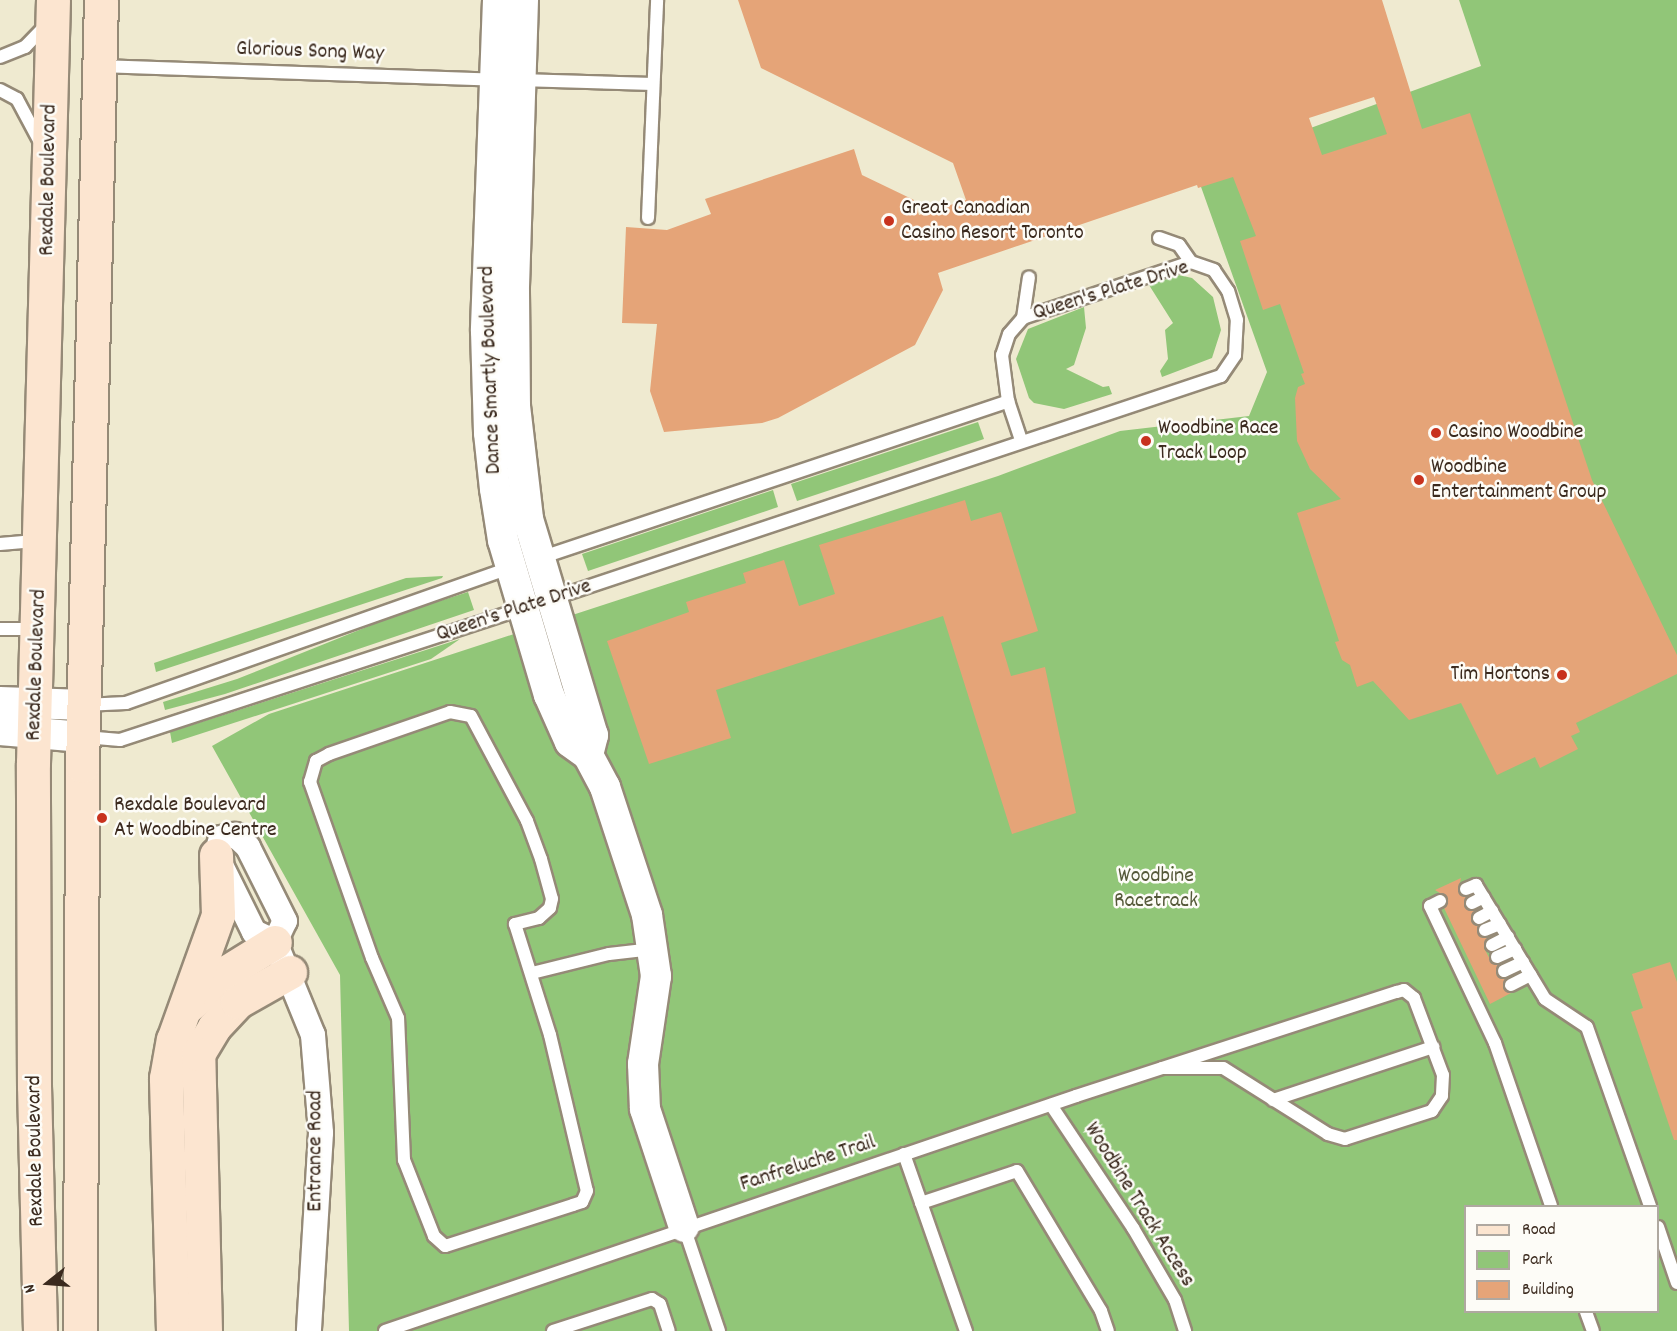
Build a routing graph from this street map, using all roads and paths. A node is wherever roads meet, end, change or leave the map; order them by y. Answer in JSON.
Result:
{"nodes":[{"id":1,"x":101,"y":0,"type":"edge"},
{"id":2,"x":498,"y":0,"type":"edge"},
{"id":3,"x":523,"y":0,"type":"edge"},
{"id":4,"x":657,"y":0,"type":"edge"},
{"id":5,"x":52,"y":9,"type":"edge"},
{"id":6,"x":0,"y":57,"type":"edge"},
{"id":7,"x":99,"y":66,"type":"junction"},
{"id":8,"x":507,"y":80,"type":"junction"},
{"id":9,"x":653,"y":84,"type":"junction"},
{"id":10,"x":0,"y":90,"type":"edge"},
{"id":11,"x":51,"y":163,"type":"junction"},
{"id":12,"x":648,"y":218,"type":"dead end"},
{"id":13,"x":1159,"y":238,"type":"dead end"},
{"id":14,"x":1191,"y":262,"type":"junction"},
{"id":15,"x":1029,"y":277,"type":"dead end"},
{"id":16,"x":1023,"y":318,"type":"junction"},
{"id":17,"x":1008,"y":401,"type":"junction"},
{"id":18,"x":1021,"y":440,"type":"junction"},
{"id":19,"x":42,"y":541,"type":"junction"},
{"id":20,"x":0,"y":544,"type":"edge"},
{"id":21,"x":526,"y":563,"type":"junction"},
{"id":22,"x":552,"y":598,"type":"junction"},
{"id":23,"x":523,"y":608,"type":"junction"},
{"id":24,"x":0,"y":629,"type":"edge"},
{"id":25,"x":38,"y":629,"type":"junction"},
{"id":26,"x":0,"y":702,"type":"edge"},
{"id":27,"x":35,"y":718,"type":"junction"},
{"id":28,"x":83,"y":721,"type":"junction"},
{"id":29,"x":0,"y":730,"type":"edge"},
{"id":30,"x":588,"y":755,"type":"junction"},
{"id":31,"x":216,"y":855,"type":"junction"},
{"id":32,"x":1466,"y":889,"type":"dead end"},
{"id":33,"x":1484,"y":897,"type":"junction"},
{"id":34,"x":1435,"y":903,"type":"dead end"},
{"id":35,"x":1472,"y":903,"type":"dead end"},
{"id":36,"x":1492,"y":911,"type":"junction"},
{"id":37,"x":1479,"y":918,"type":"dead end"},
{"id":38,"x":1500,"y":924,"type":"junction"},
{"id":39,"x":1485,"y":930,"type":"dead end"},
{"id":40,"x":1508,"y":937,"type":"junction"},
{"id":41,"x":275,"y":942,"type":"junction"},
{"id":42,"x":1492,"y":945,"type":"dead end"},
{"id":43,"x":655,"y":948,"type":"junction"},
{"id":44,"x":1515,"y":949,"type":"junction"},
{"id":45,"x":1497,"y":957,"type":"dead end"},
{"id":46,"x":1523,"y":962,"type":"junction"},
{"id":47,"x":1504,"y":971,"type":"dead end"},
{"id":48,"x":290,"y":972,"type":"junction"},
{"id":49,"x":532,"y":973,"type":"junction"},
{"id":50,"x":1531,"y":975,"type":"junction"},
{"id":51,"x":1510,"y":985,"type":"dead end"},
{"id":52,"x":188,"y":1006,"type":"junction"},
{"id":53,"x":1432,"y":1047,"type":"junction"},
{"id":54,"x":1162,"y":1068,"type":"junction"},
{"id":55,"x":34,"y":1086,"type":"junction"},
{"id":56,"x":78,"y":1090,"type":"junction"},
{"id":57,"x":1273,"y":1100,"type":"junction"},
{"id":58,"x":1051,"y":1105,"type":"junction"},
{"id":59,"x":904,"y":1154,"type":"junction"},
{"id":60,"x":921,"y":1203,"type":"junction"},
{"id":61,"x":1551,"y":1205,"type":"edge"},
{"id":62,"x":1650,"y":1205,"type":"edge"},
{"id":63,"x":684,"y":1227,"type":"junction"},
{"id":64,"x":1659,"y":1230,"type":"edge"},
{"id":65,"x":1677,"y":1283,"type":"edge"},
{"id":66,"x":1587,"y":1313,"type":"edge"},
{"id":67,"x":40,"y":1331,"type":"edge"},
{"id":68,"x":80,"y":1331,"type":"edge"},
{"id":69,"x":173,"y":1331,"type":"edge"},
{"id":70,"x":205,"y":1331,"type":"edge"},
{"id":71,"x":309,"y":1331,"type":"edge"},
{"id":72,"x":385,"y":1331,"type":"edge"},
{"id":73,"x":553,"y":1331,"type":"edge"},
{"id":74,"x":669,"y":1331,"type":"edge"},
{"id":75,"x":719,"y":1331,"type":"edge"},
{"id":76,"x":966,"y":1331,"type":"edge"},
{"id":77,"x":1108,"y":1331,"type":"edge"},
{"id":78,"x":1185,"y":1331,"type":"edge"},
{"id":79,"x":1593,"y":1331,"type":"edge"}],
"edges":[{"from":1,"to":7,"type":"main road","name":"Rexdale Boulevard"},
{"from":2,"to":8,"type":"street","name":"Dance Smartly Boulevard"},
{"from":3,"to":8,"type":"street","name":"Dance Smartly Boulevard"},
{"from":4,"to":9,"type":"lane"},
{"from":5,"to":6,"type":"lane"},
{"from":5,"to":11,"type":"main road","name":"Rexdale Boulevard"},
{"from":7,"to":8,"type":"lane","name":"Glorious Song Way"},
{"from":7,"to":28,"type":"main road","name":"Rexdale Boulevard"},
{"from":8,"to":9,"type":"lane","name":"Glorious Song Way"},
{"from":8,"to":21,"type":"street","name":"Dance Smartly Boulevard"},
{"from":9,"to":12,"type":"lane"},
{"from":10,"to":11,"type":"lane"},
{"from":11,"to":19,"type":"main road","name":"Rexdale Boulevard"},
{"from":13,"to":14,"type":"lane"},
{"from":14,"to":16,"type":"lane","name":"Queen's Plate Drive"},
{"from":14,"to":18,"type":"lane","name":"Queen's Plate Drive"},
{"from":15,"to":16,"type":"lane"},
{"from":16,"to":17,"type":"lane","name":"Queen's Plate Drive"},
{"from":17,"to":18,"type":"lane","name":"Queen's Plate Drive"},
{"from":17,"to":21,"type":"lane","name":"Queen's Plate Drive"},
{"from":18,"to":22,"type":"lane","name":"Queen's Plate Drive"},
{"from":19,"to":20,"type":"lane"},
{"from":19,"to":25,"type":"main road","name":"Rexdale Boulevard"},
{"from":21,"to":22,"type":"street","name":"Dance Smartly Boulevard"},
{"from":21,"to":23,"type":"street","name":"Dance Smartly Boulevard"},
{"from":21,"to":28,"type":"lane","name":"Queen's Plate Drive"},
{"from":22,"to":23,"type":"lane","name":"Queen's Plate Drive"},
{"from":22,"to":30,"type":"street","name":"Dance Smartly Boulevard"},
{"from":23,"to":28,"type":"lane","name":"Queen's Plate Drive"},
{"from":23,"to":30,"type":"street","name":"Dance Smartly Boulevard"},
{"from":24,"to":25,"type":"lane"},
{"from":25,"to":27,"type":"main road","name":"Rexdale Boulevard"},
{"from":26,"to":27,"type":"street","name":"Queen's Plate Drive"},
{"from":27,"to":28,"type":"street","name":"Queen's Plate Drive"},
{"from":27,"to":29,"type":"street","name":"Queen's Plate Drive"},
{"from":27,"to":55,"type":"main road","name":"Rexdale Boulevard"},
{"from":28,"to":56,"type":"main road","name":"Rexdale Boulevard"},
{"from":30,"to":43,"type":"street","name":"Dance Smartly Boulevard"},
{"from":31,"to":41,"type":"street","name":"Entrance Road"},
{"from":31,"to":41,"type":"street"},
{"from":31,"to":52,"type":"main road"},
{"from":32,"to":33,"type":"lane"},
{"from":33,"to":35,"type":"lane"},
{"from":33,"to":36,"type":"lane"},
{"from":34,"to":61,"type":"lane"},
{"from":36,"to":37,"type":"lane"},
{"from":36,"to":38,"type":"lane"},
{"from":38,"to":39,"type":"lane"},
{"from":38,"to":40,"type":"lane"},
{"from":40,"to":42,"type":"lane"},
{"from":40,"to":44,"type":"lane"},
{"from":41,"to":48,"type":"street","name":"Entrance Road"},
{"from":41,"to":52,"type":"main road"},
{"from":43,"to":49,"type":"lane"},
{"from":43,"to":63,"type":"street","name":"Dance Smartly Boulevard"},
{"from":44,"to":45,"type":"lane"},
{"from":44,"to":46,"type":"lane"},
{"from":46,"to":47,"type":"lane"},
{"from":46,"to":50,"type":"lane"},
{"from":48,"to":70,"type":"main road"},
{"from":48,"to":71,"type":"street","name":"Entrance Road"},
{"from":49,"to":49,"type":"lane"},
{"from":50,"to":51,"type":"lane"},
{"from":50,"to":62,"type":"lane"},
{"from":52,"to":69,"type":"main road"},
{"from":53,"to":54,"type":"lane"},
{"from":53,"to":57,"type":"lane"},
{"from":53,"to":57,"type":"lane"},
{"from":54,"to":57,"type":"lane"},
{"from":54,"to":58,"type":"lane"},
{"from":55,"to":56,"type":"main road"},
{"from":55,"to":67,"type":"main road","name":"Rexdale Boulevard"},
{"from":56,"to":68,"type":"main road","name":"Rexdale Boulevard"},
{"from":58,"to":59,"type":"lane"},
{"from":58,"to":78,"type":"lane","name":"Woodbine Track Access"},
{"from":59,"to":60,"type":"lane","name":"Fanfreluche Trail"},
{"from":59,"to":63,"type":"lane","name":"Fanfreluche Trail"},
{"from":60,"to":76,"type":"lane","name":"Fanfreluche Trail"},
{"from":60,"to":77,"type":"lane"},
{"from":63,"to":72,"type":"lane","name":"Fanfreluche Trail"},
{"from":63,"to":75,"type":"lane","name":"Dance Smartly Boulevard"},
{"from":64,"to":65,"type":"lane"},
{"from":66,"to":79,"type":"lane"},
{"from":73,"to":74,"type":"lane"}]}
